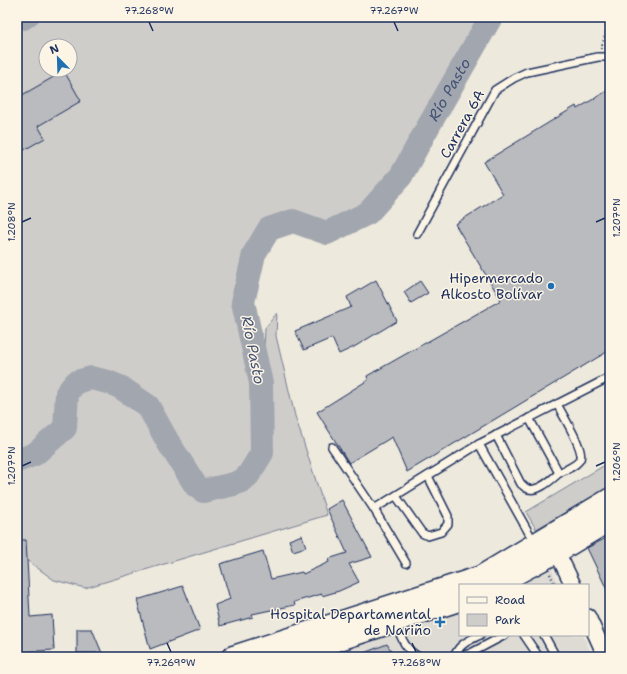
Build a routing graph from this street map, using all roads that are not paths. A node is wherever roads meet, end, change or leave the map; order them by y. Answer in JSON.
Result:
{"nodes":[{"id":1,"x":610,"y":57,"type":"edge"},
{"id":2,"x":417,"y":234,"type":"dead end"},
{"id":3,"x":610,"y":377,"type":"edge"},
{"id":4,"x":557,"y":404,"type":"junction"},
{"id":5,"x":530,"y":418,"type":"junction"},
{"id":6,"x":496,"y":435,"type":"junction"},
{"id":7,"x":479,"y":444,"type":"junction"},
{"id":8,"x":332,"y":447,"type":"dead end"},
{"id":9,"x":559,"y":473,"type":"junction"},
{"id":10,"x":428,"y":476,"type":"junction"},
{"id":11,"x":396,"y":496,"type":"junction"},
{"id":12,"x":610,"y":499,"type":"edge"},
{"id":13,"x":374,"y":510,"type":"junction"},
{"id":14,"x":610,"y":520,"type":"edge"},
{"id":15,"x":535,"y":544,"type":"junction"},
{"id":16,"x":553,"y":561,"type":"junction"},
{"id":17,"x":406,"y":563,"type":"dead end"},
{"id":18,"x":497,"y":584,"type":"edge"},
{"id":19,"x":572,"y":584,"type":"edge"},
{"id":20,"x":459,"y":600,"type":"edge"},
{"id":21,"x":589,"y":619,"type":"edge"},
{"id":22,"x":395,"y":621,"type":"junction"},
{"id":23,"x":478,"y":636,"type":"edge"},
{"id":24,"x":503,"y":636,"type":"edge"},
{"id":25,"x":525,"y":636,"type":"edge"},
{"id":26,"x":545,"y":636,"type":"edge"},
{"id":27,"x":604,"y":656,"type":"edge"},
{"id":28,"x":232,"y":657,"type":"edge"},
{"id":29,"x":286,"y":657,"type":"edge"},
{"id":30,"x":419,"y":657,"type":"edge"},
{"id":31,"x":454,"y":657,"type":"edge"},
{"id":32,"x":458,"y":657,"type":"edge"},
{"id":33,"x":538,"y":657,"type":"edge"},
{"id":34,"x":556,"y":657,"type":"edge"}],
"edges":[{"from":1,"to":2,"type":"lane","name":"Carrera 6A"},
{"from":3,"to":4,"type":"lane"},
{"from":4,"to":5,"type":"lane"},
{"from":4,"to":9,"type":"lane"},
{"from":5,"to":6,"type":"lane"},
{"from":5,"to":9,"type":"lane"},
{"from":6,"to":7,"type":"lane"},
{"from":6,"to":9,"type":"lane"},
{"from":7,"to":10,"type":"lane"},
{"from":7,"to":15,"type":"lane"},
{"from":8,"to":13,"type":"lane"},
{"from":10,"to":11,"type":"lane"},
{"from":10,"to":11,"type":"lane"},
{"from":11,"to":13,"type":"lane"},
{"from":12,"to":15,"type":"main road"},
{"from":13,"to":17,"type":"lane"},
{"from":14,"to":16,"type":"main road"},
{"from":15,"to":28,"type":"main road"},
{"from":16,"to":18,"type":"main road"},
{"from":16,"to":19,"type":"street"},
{"from":20,"to":22,"type":"main road"},
{"from":21,"to":27,"type":"street"},
{"from":22,"to":29,"type":"main road"},
{"from":22,"to":30,"type":"lane"},
{"from":23,"to":31,"type":"lane"},
{"from":24,"to":32,"type":"lane"},
{"from":25,"to":33,"type":"lane"},
{"from":26,"to":34,"type":"lane"}]}
